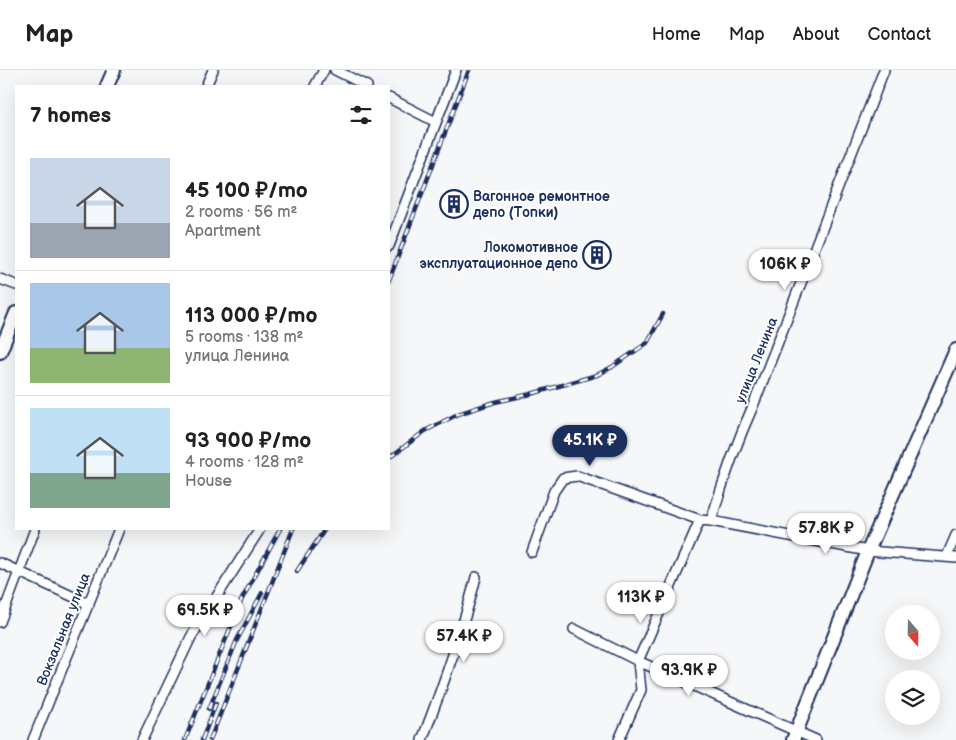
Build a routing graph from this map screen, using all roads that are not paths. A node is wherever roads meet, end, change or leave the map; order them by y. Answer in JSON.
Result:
{"nodes":[{"id":1,"x":114,"y":70,"type":"edge"},
{"id":2,"x":213,"y":70,"type":"edge"},
{"id":3,"x":324,"y":70,"type":"edge"},
{"id":4,"x":335,"y":70,"type":"edge"},
{"id":5,"x":456,"y":70,"type":"edge"},
{"id":6,"x":884,"y":70,"type":"edge"},
{"id":7,"x":107,"y":85,"type":"edge"},
{"id":8,"x":206,"y":85,"type":"edge"},
{"id":9,"x":316,"y":85,"type":"edge"},
{"id":10,"x":365,"y":85,"type":"edge"},
{"id":11,"x":390,"y":99,"type":"edge"},
{"id":12,"x":436,"y":122,"type":"junction"},
{"id":13,"x":390,"y":243,"type":"edge"},
{"id":14,"x":0,"y":279,"type":"edge"},
{"id":15,"x":15,"y":285,"type":"edge"},
{"id":16,"x":15,"y":315,"type":"edge"},
{"id":17,"x":956,"y":350,"type":"edge"},
{"id":18,"x":0,"y":352,"type":"edge"},
{"id":19,"x":700,"y":520,"type":"junction"},
{"id":20,"x":711,"y":521,"type":"junction"},
{"id":21,"x":35,"y":530,"type":"edge"},
{"id":22,"x":119,"y":530,"type":"edge"},
{"id":23,"x":259,"y":530,"type":"edge"},
{"id":24,"x":956,"y":535,"type":"edge"},
{"id":25,"x":868,"y":551,"type":"junction"},
{"id":26,"x":532,"y":552,"type":"dead end"},
{"id":27,"x":951,"y":557,"type":"edge"},
{"id":28,"x":0,"y":563,"type":"edge"},
{"id":29,"x":19,"y":571,"type":"junction"},
{"id":30,"x":476,"y":577,"type":"dead end"},
{"id":31,"x":89,"y":604,"type":"junction"},
{"id":32,"x":0,"y":622,"type":"edge"},
{"id":33,"x":574,"y":629,"type":"dead end"},
{"id":34,"x":638,"y":661,"type":"junction"},
{"id":35,"x":795,"y":736,"type":"edge"},
{"id":36,"x":32,"y":740,"type":"edge"},
{"id":37,"x":142,"y":740,"type":"edge"},
{"id":38,"x":422,"y":740,"type":"edge"},
{"id":39,"x":620,"y":740,"type":"edge"},
{"id":40,"x":816,"y":740,"type":"edge"}],
"edges":[{"from":1,"to":7,"type":"street"},
{"from":2,"to":8,"type":"street"},
{"from":3,"to":9,"type":"street"},
{"from":4,"to":10,"type":"street"},
{"from":5,"to":12,"type":"street"},
{"from":6,"to":20,"type":"street","name":"улица Ленина"},
{"from":11,"to":12,"type":"street"},
{"from":12,"to":13,"type":"street"},
{"from":14,"to":15,"type":"street"},
{"from":16,"to":18,"type":"street"},
{"from":17,"to":25,"type":"street"},
{"from":19,"to":20,"type":"street"},
{"from":19,"to":26,"type":"street"},
{"from":19,"to":34,"type":"street"},
{"from":20,"to":25,"type":"street"},
{"from":21,"to":29,"type":"street"},
{"from":22,"to":31,"type":"street","name":"Вокзальная улица"},
{"from":23,"to":37,"type":"street"},
{"from":24,"to":27,"type":"street"},
{"from":25,"to":27,"type":"street"},
{"from":25,"to":35,"type":"street"},
{"from":28,"to":29,"type":"street"},
{"from":29,"to":31,"type":"street"},
{"from":29,"to":32,"type":"street"},
{"from":30,"to":38,"type":"street"},
{"from":31,"to":36,"type":"street","name":"Вокзальная улица"},
{"from":33,"to":34,"type":"street"},
{"from":34,"to":35,"type":"street"},
{"from":34,"to":39,"type":"street"},
{"from":35,"to":40,"type":"street"}]}
